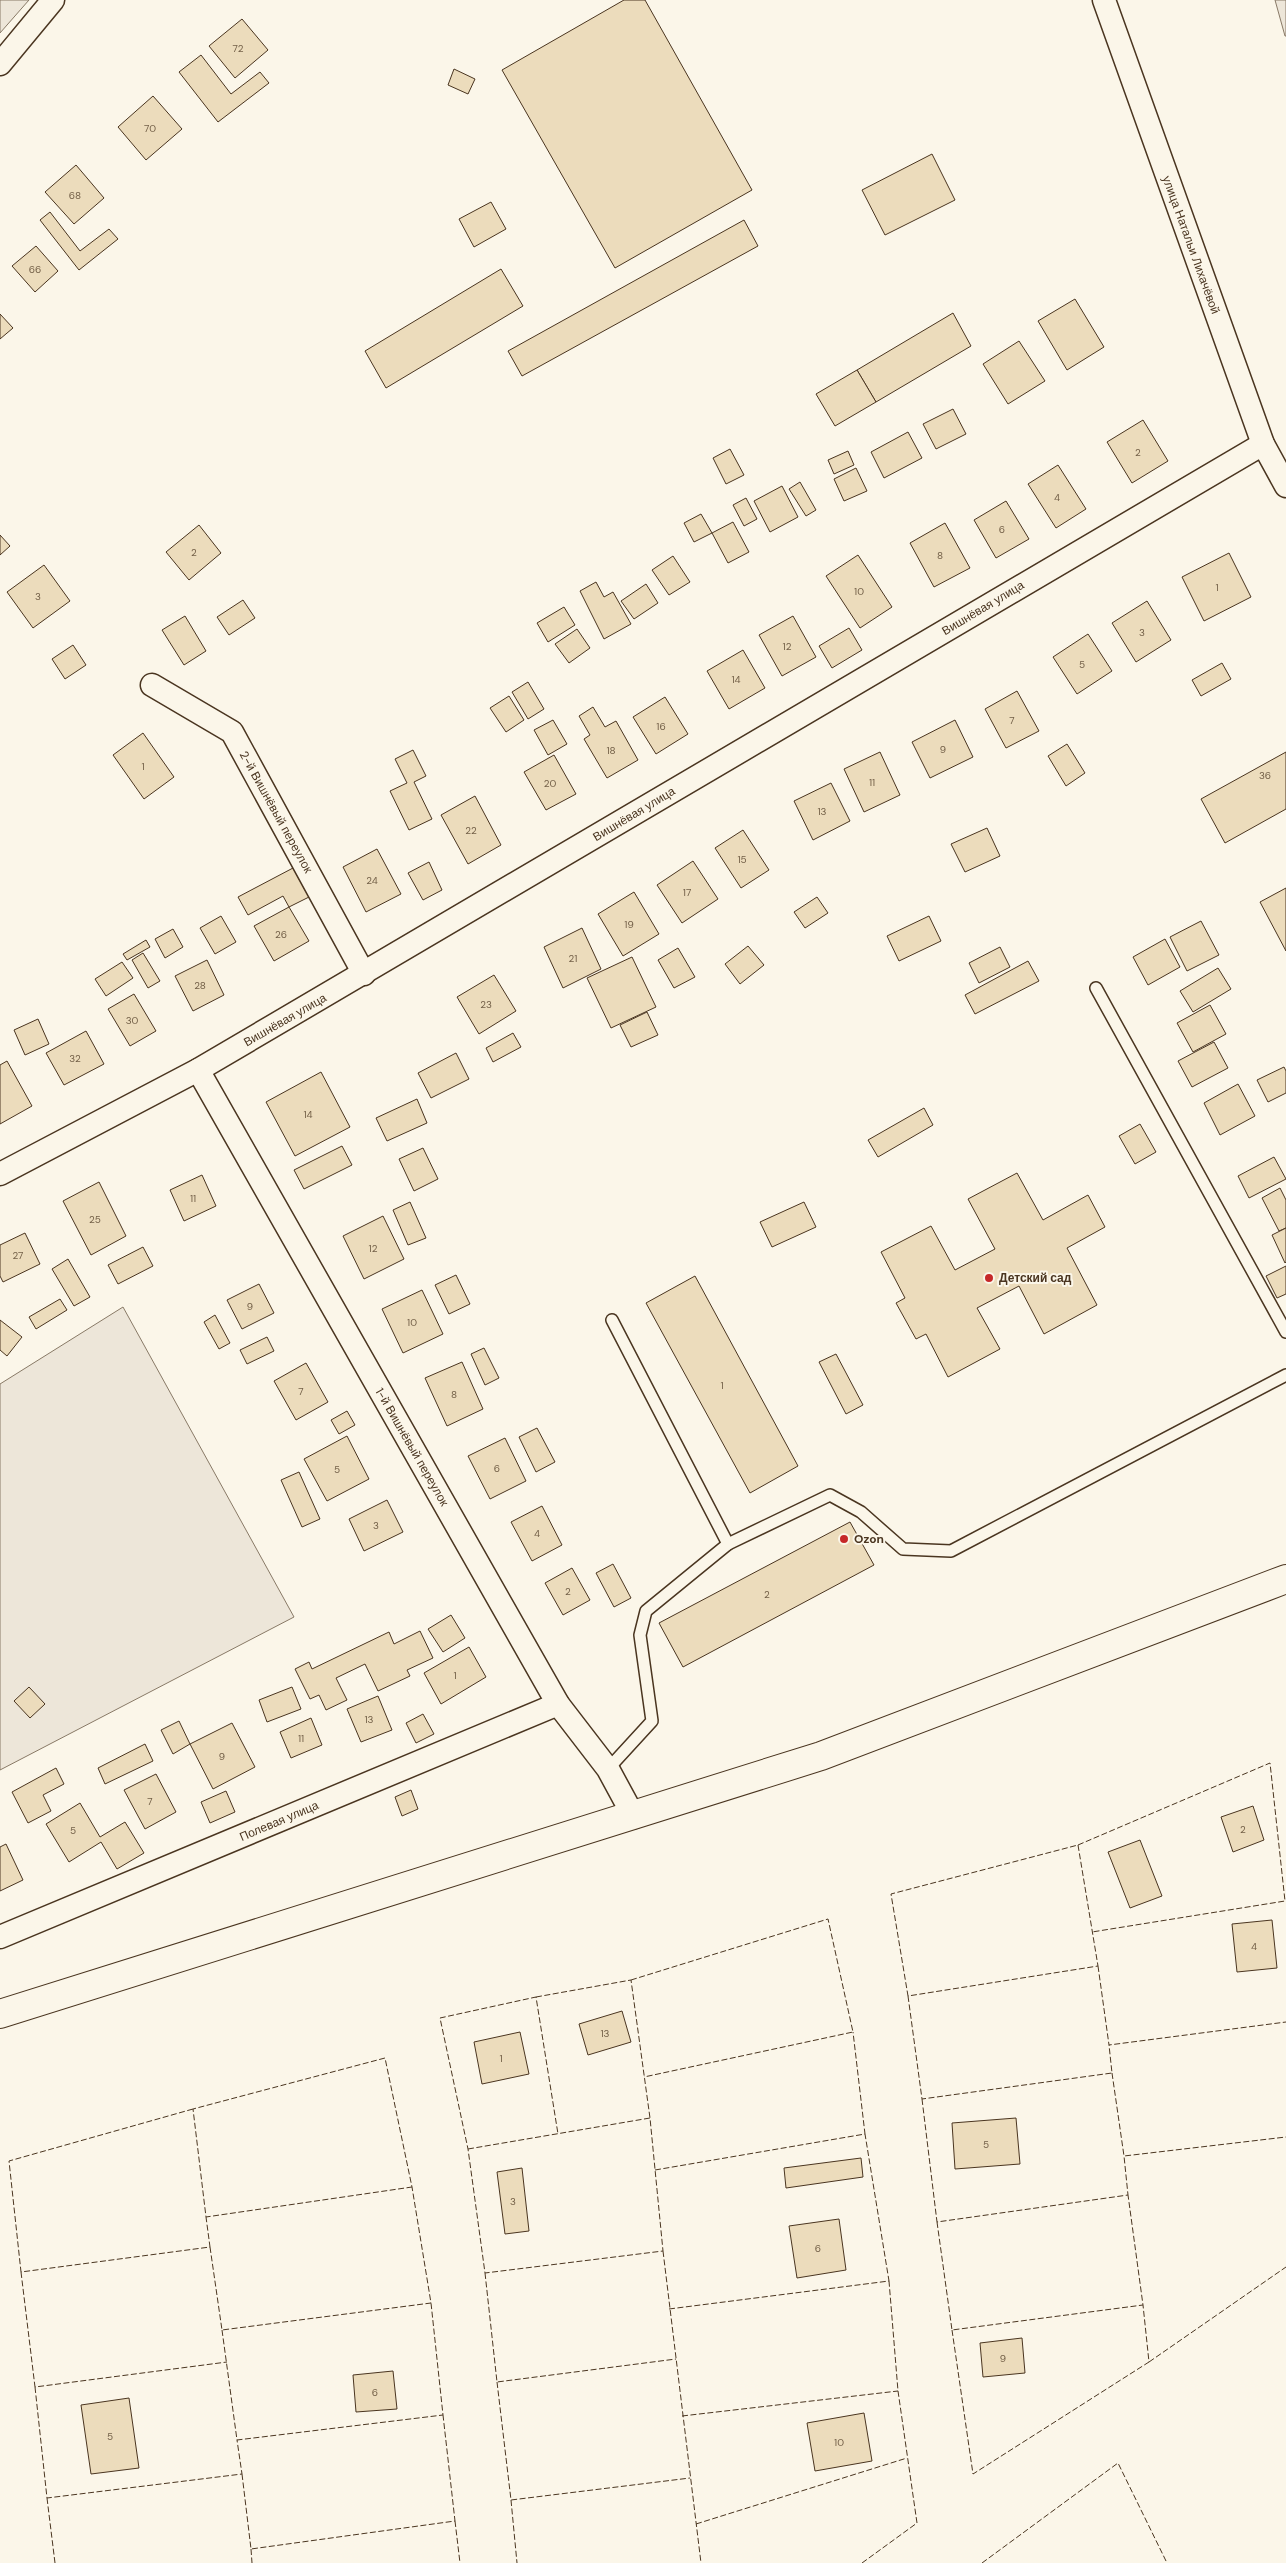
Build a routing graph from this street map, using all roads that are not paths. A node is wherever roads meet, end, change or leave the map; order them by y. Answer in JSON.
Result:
{"nodes":[{"id":1,"x":53,"y":0,"type":"edge"},
{"id":2,"x":1104,"y":0,"type":"edge"},
{"id":3,"x":0,"y":64,"type":"edge"},
{"id":4,"x":1262,"y":444,"type":"junction"},
{"id":5,"x":1286,"y":486,"type":"edge"},
{"id":6,"x":152,"y":685,"type":"dead end"},
{"id":7,"x":364,"y":974,"type":"junction"},
{"id":8,"x":1096,"y":988,"type":"dead end"},
{"id":9,"x":198,"y":1070,"type":"junction"},
{"id":10,"x":0,"y":1174,"type":"edge"},
{"id":11,"x":612,"y":1320,"type":"dead end"},
{"id":12,"x":1286,"y":1332,"type":"edge"},
{"id":13,"x":1286,"y":1376,"type":"edge"},
{"id":14,"x":728,"y":1544,"type":"junction"},
{"id":15,"x":1286,"y":1579,"type":"edge"},
{"id":16,"x":558,"y":1704,"type":"junction"},
{"id":17,"x":608,"y":1769,"type":"junction"},
{"id":18,"x":634,"y":1817,"type":"junction"},
{"id":19,"x":0,"y":1938,"type":"edge"},
{"id":20,"x":0,"y":2014,"type":"edge"}],
"edges":[{"from":1,"to":3,"type":"street"},
{"from":2,"to":4,"type":"street","name":"улица Натальи Лихачёвой"},
{"from":4,"to":5,"type":"street","name":"улица Натальи Лихачёвой"},
{"from":4,"to":7,"type":"street","name":"Вишнёвая улица"},
{"from":6,"to":7,"type":"street","name":"2-й Вишнёвый переулок"},
{"from":7,"to":9,"type":"street","name":"Вишнёвая улица"},
{"from":8,"to":12,"type":"lane"},
{"from":9,"to":10,"type":"street","name":"Вишнёвая улица"},
{"from":9,"to":16,"type":"street","name":"1-й Вишнёвый переулок"},
{"from":11,"to":14,"type":"lane"},
{"from":13,"to":14,"type":"lane"},
{"from":14,"to":17,"type":"lane"},
{"from":15,"to":18,"type":"street"},
{"from":16,"to":17,"type":"street","name":"1-й Вишнёвый переулок"},
{"from":16,"to":19,"type":"street","name":"Полевая улица"},
{"from":17,"to":18,"type":"street","name":"1-й Вишнёвый переулок"},
{"from":18,"to":20,"type":"street"}]}
